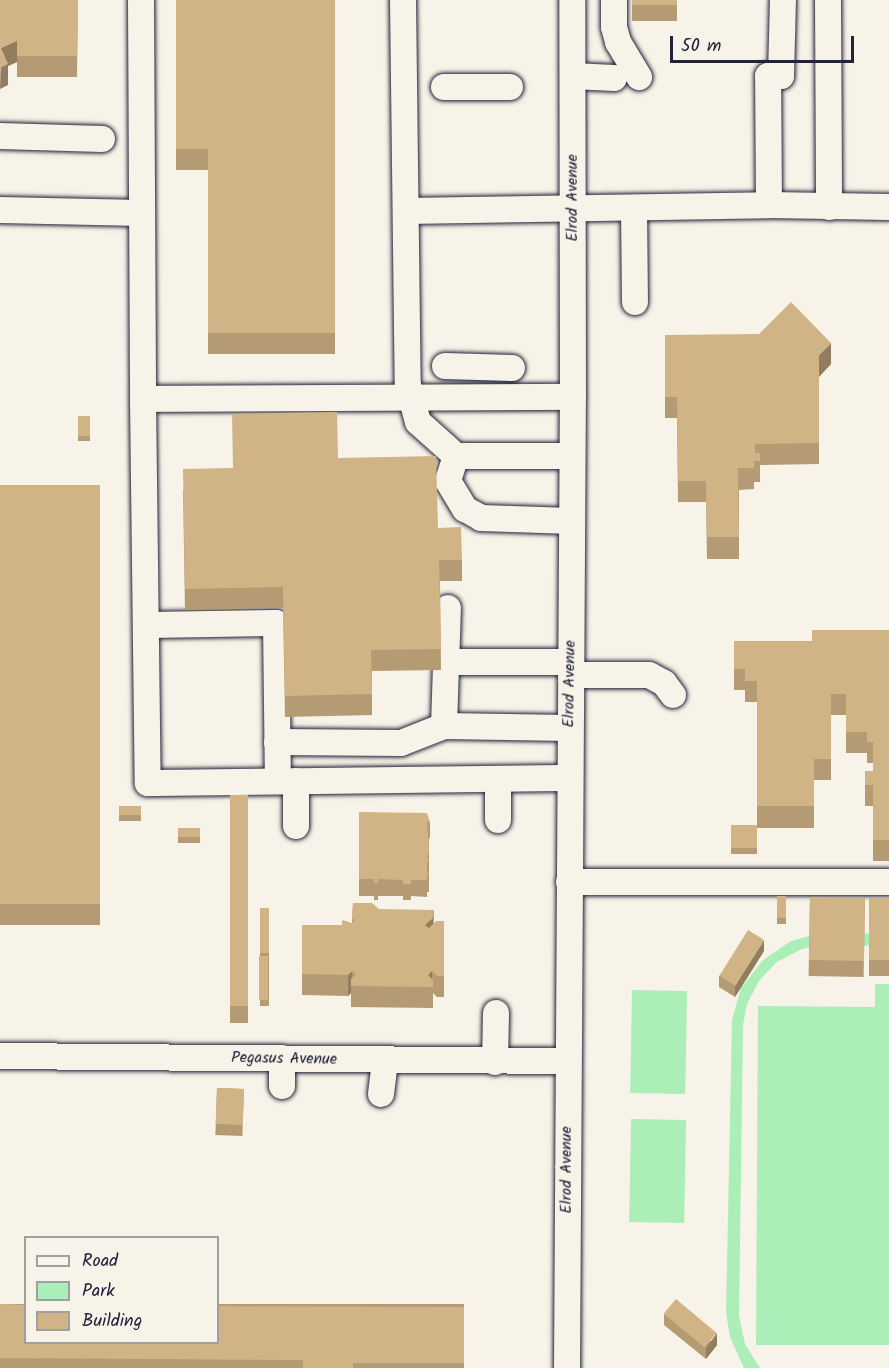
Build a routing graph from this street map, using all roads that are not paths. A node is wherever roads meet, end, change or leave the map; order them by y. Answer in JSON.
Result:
{"nodes":[{"id":1,"x":141,"y":0,"type":"edge"},
{"id":2,"x":403,"y":0,"type":"edge"},
{"id":3,"x":573,"y":0,"type":"edge"},
{"id":4,"x":614,"y":0,"type":"edge"},
{"id":5,"x":783,"y":0,"type":"edge"},
{"id":6,"x":828,"y":0,"type":"edge"},
{"id":7,"x":573,"y":76,"type":"junction"},
{"id":8,"x":639,"y":77,"type":"dead end"},
{"id":9,"x":614,"y":78,"type":"dead end"},
{"id":10,"x":444,"y":87,"type":"dead end"},
{"id":11,"x":510,"y":87,"type":"dead end"},
{"id":12,"x":0,"y":136,"type":"edge"},
{"id":13,"x":102,"y":139,"type":"dead end"},
{"id":14,"x":769,"y":205,"type":"junction"},
{"id":15,"x":572,"y":207,"type":"junction"},
{"id":16,"x":829,"y":207,"type":"junction"},
{"id":17,"x":889,"y":207,"type":"edge"},
{"id":18,"x":634,"y":208,"type":"junction"},
{"id":19,"x":0,"y":210,"type":"edge"},
{"id":20,"x":406,"y":211,"type":"junction"},
{"id":21,"x":142,"y":213,"type":"junction"},
{"id":22,"x":635,"y":302,"type":"dead end"},
{"id":23,"x":446,"y":366,"type":"dead end"},
{"id":24,"x":512,"y":368,"type":"dead end"},
{"id":25,"x":412,"y":396,"type":"junction"},
{"id":26,"x":573,"y":397,"type":"junction"},
{"id":27,"x":143,"y":399,"type":"junction"},
{"id":28,"x":456,"y":456,"type":"junction"},
{"id":29,"x":572,"y":456,"type":"junction"},
{"id":30,"x":572,"y":521,"type":"junction"},
{"id":31,"x":448,"y":608,"type":"dead end"},
{"id":32,"x":146,"y":625,"type":"junction"},
{"id":33,"x":446,"y":662,"type":"junction"},
{"id":34,"x":571,"y":668,"type":"junction"},
{"id":35,"x":674,"y":695,"type":"dead end"},
{"id":36,"x":444,"y":726,"type":"junction"},
{"id":37,"x":569,"y":728,"type":"junction"},
{"id":38,"x":278,"y":742,"type":"junction"},
{"id":39,"x":569,"y":778,"type":"junction"},
{"id":40,"x":498,"y":779,"type":"junction"},
{"id":41,"x":287,"y":781,"type":"junction"},
{"id":42,"x":498,"y":820,"type":"dead end"},
{"id":43,"x":296,"y":826,"type":"dead end"},
{"id":44,"x":569,"y":882,"type":"junction"},
{"id":45,"x":889,"y":882,"type":"edge"},
{"id":46,"x":496,"y":1013,"type":"dead end"},
{"id":47,"x":291,"y":1051,"type":"junction"},
{"id":48,"x":0,"y":1056,"type":"edge"},
{"id":49,"x":386,"y":1061,"type":"junction"},
{"id":50,"x":567,"y":1061,"type":"junction"},
{"id":51,"x":495,"y":1062,"type":"junction"},
{"id":52,"x":282,"y":1086,"type":"dead end"},
{"id":53,"x":381,"y":1094,"type":"dead end"},
{"id":54,"x":567,"y":1368,"type":"edge"}],
"edges":[{"from":1,"to":21,"type":"street"},
{"from":2,"to":20,"type":"street"},
{"from":3,"to":7,"type":"street","name":"Elrod Avenue"},
{"from":4,"to":8,"type":"street"},
{"from":5,"to":14,"type":"street"},
{"from":6,"to":16,"type":"street"},
{"from":7,"to":9,"type":"street"},
{"from":7,"to":15,"type":"street","name":"Elrod Avenue"},
{"from":10,"to":11,"type":"street"},
{"from":12,"to":13,"type":"street"},
{"from":14,"to":16,"type":"street"},
{"from":14,"to":18,"type":"street"},
{"from":15,"to":18,"type":"street"},
{"from":15,"to":20,"type":"street"},
{"from":15,"to":26,"type":"street","name":"Elrod Avenue"},
{"from":16,"to":17,"type":"street"},
{"from":18,"to":22,"type":"street"},
{"from":19,"to":21,"type":"street"},
{"from":20,"to":25,"type":"street"},
{"from":21,"to":27,"type":"street"},
{"from":23,"to":24,"type":"street"},
{"from":25,"to":26,"type":"street"},
{"from":25,"to":27,"type":"street"},
{"from":25,"to":28,"type":"street"},
{"from":26,"to":29,"type":"street","name":"Elrod Avenue"},
{"from":27,"to":32,"type":"street"},
{"from":28,"to":29,"type":"street"},
{"from":28,"to":30,"type":"street"},
{"from":29,"to":30,"type":"street","name":"Elrod Avenue"},
{"from":30,"to":34,"type":"street","name":"Elrod Avenue"},
{"from":31,"to":33,"type":"street"},
{"from":32,"to":38,"type":"street"},
{"from":32,"to":41,"type":"street"},
{"from":33,"to":34,"type":"street"},
{"from":33,"to":36,"type":"street"},
{"from":34,"to":35,"type":"street"},
{"from":34,"to":37,"type":"street","name":"Elrod Avenue"},
{"from":36,"to":37,"type":"street"},
{"from":36,"to":38,"type":"street"},
{"from":37,"to":39,"type":"street","name":"Elrod Avenue"},
{"from":38,"to":41,"type":"street"},
{"from":39,"to":40,"type":"street"},
{"from":39,"to":44,"type":"street","name":"Elrod Avenue"},
{"from":40,"to":41,"type":"street"},
{"from":40,"to":42,"type":"street"},
{"from":41,"to":43,"type":"street"},
{"from":44,"to":45,"type":"street"},
{"from":44,"to":50,"type":"street","name":"Elrod Avenue"},
{"from":46,"to":51,"type":"street"},
{"from":47,"to":48,"type":"street","name":"Pegasus Avenue"},
{"from":47,"to":49,"type":"street","name":"Pegasus Avenue"},
{"from":47,"to":52,"type":"street"},
{"from":49,"to":51,"type":"street","name":"Pegasus Avenue"},
{"from":49,"to":53,"type":"street"},
{"from":50,"to":51,"type":"street","name":"Pegasus Avenue"},
{"from":50,"to":54,"type":"street","name":"Elrod Avenue"}]}
